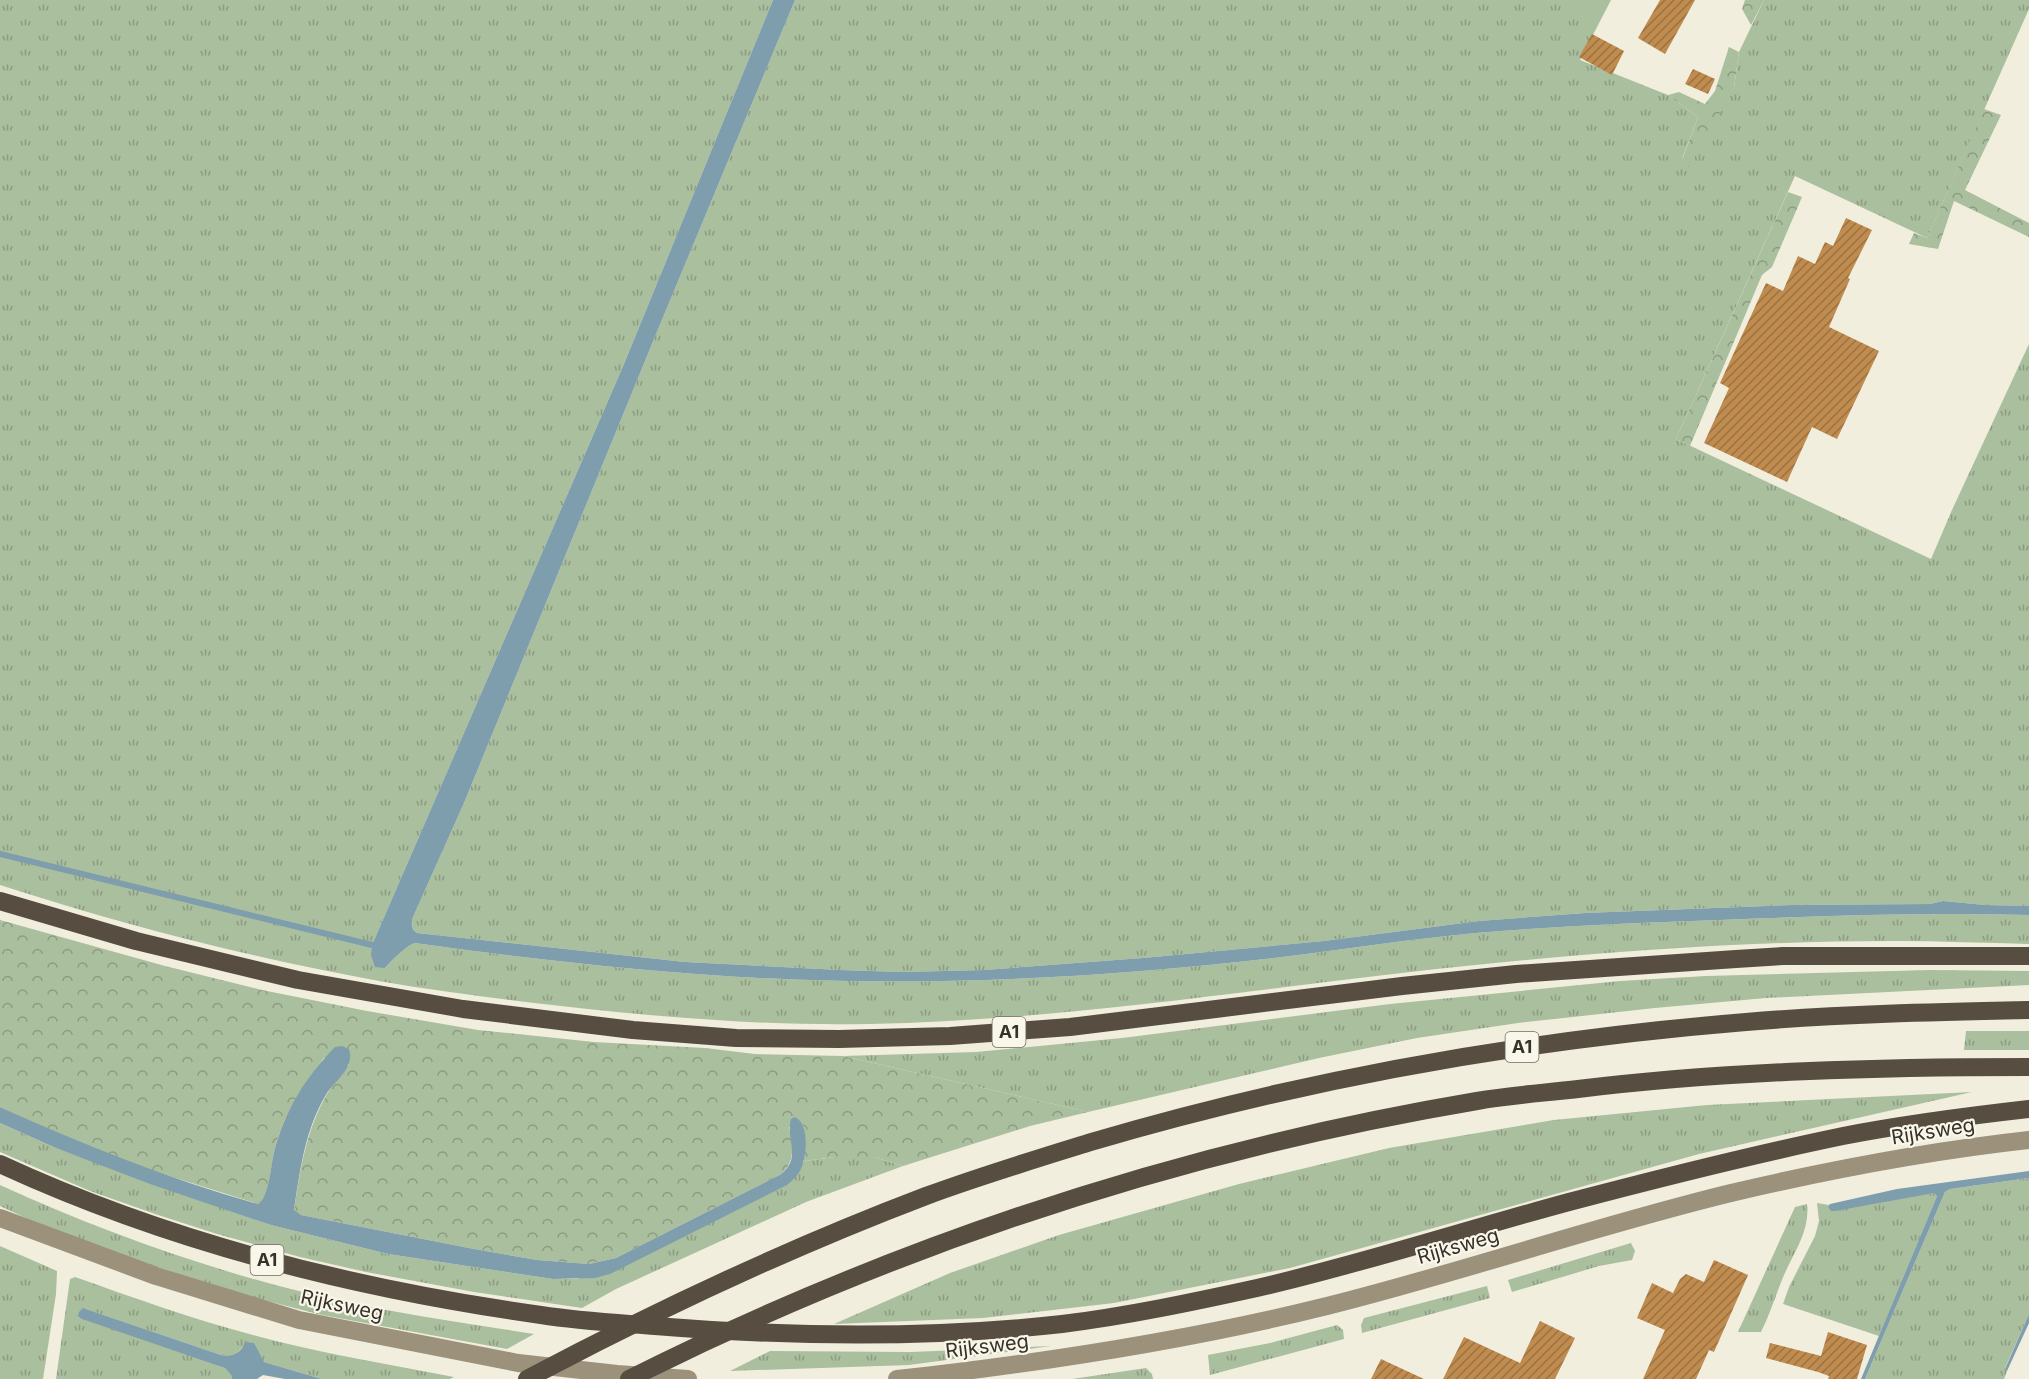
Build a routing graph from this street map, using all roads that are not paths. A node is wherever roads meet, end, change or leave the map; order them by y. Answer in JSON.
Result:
{"nodes":[{"id":1,"x":0,"y":900,"type":"edge"},
{"id":2,"x":2029,"y":956,"type":"edge"},
{"id":3,"x":2029,"y":1010,"type":"edge"},
{"id":4,"x":2029,"y":1067,"type":"edge"},
{"id":5,"x":2029,"y":1109,"type":"edge"},
{"id":6,"x":2029,"y":1140,"type":"edge"},
{"id":7,"x":0,"y":1164,"type":"edge"},
{"id":8,"x":0,"y":1218,"type":"edge"},
{"id":9,"x":527,"y":1379,"type":"edge"},
{"id":10,"x":629,"y":1379,"type":"edge"},
{"id":11,"x":688,"y":1379,"type":"edge"},
{"id":12,"x":897,"y":1379,"type":"edge"}],
"edges":[{"from":1,"to":2,"type":"highway","number":"A1"},
{"from":3,"to":9,"type":"highway","number":"A1"},
{"from":4,"to":10,"type":"highway"},
{"from":5,"to":7,"type":"highway","number":"A1"},
{"from":6,"to":12,"type":"main road","name":"Rijksweg"},
{"from":8,"to":11,"type":"main road","name":"Rijksweg"}]}
